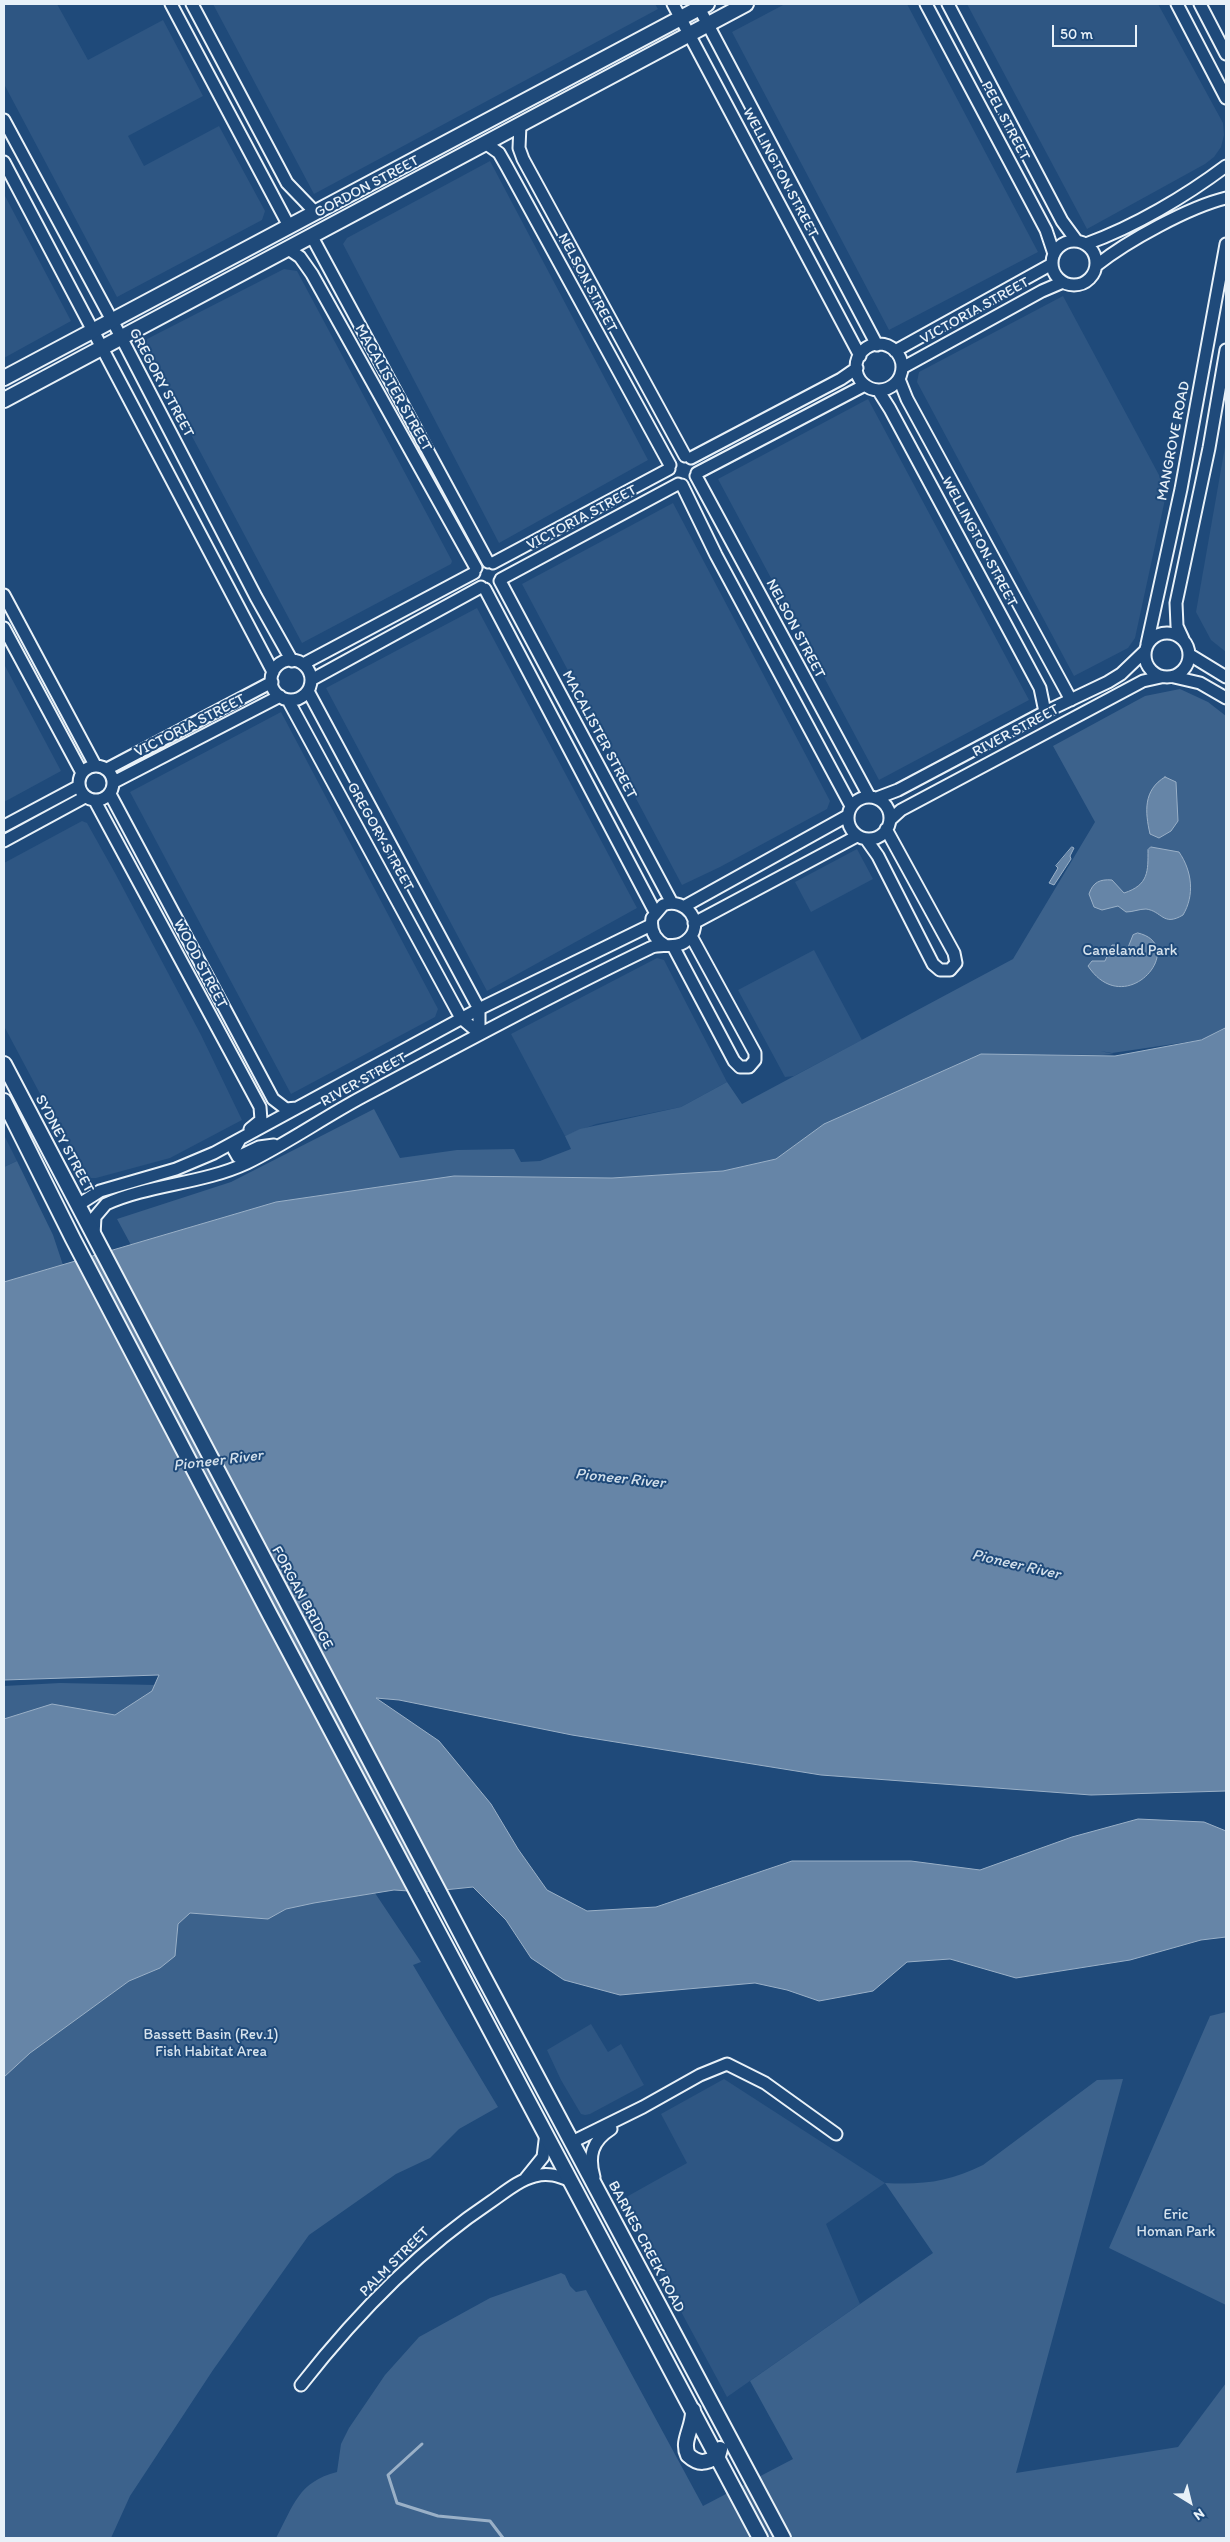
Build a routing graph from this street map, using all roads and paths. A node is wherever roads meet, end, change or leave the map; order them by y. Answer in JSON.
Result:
{"nodes":[{"id":1,"x":171,"y":4,"type":"edge"},
{"id":2,"x":192,"y":4,"type":"edge"},
{"id":3,"x":673,"y":4,"type":"edge"},
{"id":4,"x":746,"y":4,"type":"edge"},
{"id":5,"x":926,"y":4,"type":"edge"},
{"id":6,"x":948,"y":4,"type":"edge"},
{"id":7,"x":1177,"y":4,"type":"edge"},
{"id":8,"x":1200,"y":4,"type":"edge"},
{"id":9,"x":701,"y":5,"type":"edge"},
{"id":10,"x":681,"y":18,"type":"junction"},
{"id":11,"x":708,"y":24,"type":"junction"},
{"id":12,"x":690,"y":34,"type":"junction"},
{"id":13,"x":1225,"y":50,"type":"edge"},
{"id":14,"x":1226,"y":98,"type":"edge"},
{"id":15,"x":4,"y":120,"type":"edge"},
{"id":16,"x":520,"y":125,"type":"junction"},
{"id":17,"x":485,"y":143,"type":"junction"},
{"id":18,"x":22,"y":153,"type":"junction"},
{"id":19,"x":523,"y":159,"type":"junction"},
{"id":20,"x":4,"y":162,"type":"edge"},
{"id":21,"x":507,"y":167,"type":"junction"},
{"id":22,"x":1226,"y":168,"type":"edge"},
{"id":23,"x":1226,"y":179,"type":"edge"},
{"id":24,"x":287,"y":183,"type":"junction"},
{"id":25,"x":270,"y":193,"type":"junction"},
{"id":26,"x":382,"y":197,"type":"junction"},
{"id":27,"x":1226,"y":198,"type":"edge"},
{"id":28,"x":315,"y":212,"type":"junction"},
{"id":29,"x":289,"y":226,"type":"junction"},
{"id":30,"x":311,"y":235,"type":"junction"},
{"id":31,"x":1081,"y":242,"type":"junction"},
{"id":32,"x":1226,"y":244,"type":"edge"},
{"id":33,"x":287,"y":248,"type":"junction"},
{"id":34,"x":233,"y":256,"type":"junction"},
{"id":35,"x":1053,"y":259,"type":"junction"},
{"id":36,"x":1097,"y":265,"type":"junction"},
{"id":37,"x":328,"y":266,"type":"junction"},
{"id":38,"x":312,"y":274,"type":"junction"},
{"id":39,"x":1063,"y":282,"type":"junction"},
{"id":40,"x":111,"y":320,"type":"junction"},
{"id":41,"x":92,"y":331,"type":"junction"},
{"id":42,"x":121,"y":337,"type":"junction"},
{"id":43,"x":877,"y":345,"type":"junction"},
{"id":44,"x":102,"y":347,"type":"junction"},
{"id":45,"x":1226,"y":350,"type":"edge"},
{"id":46,"x":896,"y":351,"type":"junction"},
{"id":47,"x":858,"y":362,"type":"junction"},
{"id":48,"x":900,"y":373,"type":"junction"},
{"id":49,"x":4,"y":378,"type":"edge"},
{"id":50,"x":865,"y":385,"type":"junction"},
{"id":51,"x":878,"y":390,"type":"junction"},
{"id":52,"x":4,"y":400,"type":"edge"},
{"id":53,"x":688,"y":457,"type":"junction"},
{"id":54,"x":669,"y":467,"type":"junction"},
{"id":55,"x":697,"y":474,"type":"junction"},
{"id":56,"x":680,"y":484,"type":"junction"},
{"id":57,"x":491,"y":562,"type":"junction"},
{"id":58,"x":475,"y":570,"type":"junction"},
{"id":59,"x":500,"y":580,"type":"junction"},
{"id":60,"x":483,"y":588,"type":"junction"},
{"id":61,"x":4,"y":595,"type":"edge"},
{"id":62,"x":4,"y":628,"type":"edge"},
{"id":63,"x":1183,"y":639,"type":"junction"},
{"id":64,"x":1146,"y":648,"type":"junction"},
{"id":65,"x":1190,"y":655,"type":"junction"},
{"id":66,"x":297,"y":662,"type":"junction"},
{"id":67,"x":272,"y":677,"type":"junction"},
{"id":68,"x":1161,"y":677,"type":"junction"},
{"id":69,"x":1174,"y":677,"type":"junction"},
{"id":70,"x":1226,"y":677,"type":"edge"},
{"id":71,"x":309,"y":686,"type":"junction"},
{"id":72,"x":284,"y":698,"type":"junction"},
{"id":73,"x":1226,"y":698,"type":"edge"},
{"id":74,"x":1071,"y":700,"type":"junction"},
{"id":75,"x":1045,"y":712,"type":"junction"},
{"id":76,"x":95,"y":766,"type":"junction"},
{"id":77,"x":107,"y":769,"type":"junction"},
{"id":78,"x":82,"y":773,"type":"junction"},
{"id":79,"x":114,"y":782,"type":"junction"},
{"id":80,"x":79,"y":786,"type":"junction"},
{"id":81,"x":110,"y":794,"type":"junction"},
{"id":82,"x":873,"y":797,"type":"junction"},
{"id":83,"x":90,"y":799,"type":"junction"},
{"id":84,"x":849,"y":811,"type":"junction"},
{"id":85,"x":888,"y":825,"type":"junction"},
{"id":86,"x":4,"y":826,"type":"edge"},
{"id":87,"x":862,"y":837,"type":"junction"},
{"id":88,"x":4,"y":841,"type":"edge"},
{"id":89,"x":145,"y":860,"type":"junction"},
{"id":90,"x":132,"y":867,"type":"junction"},
{"id":91,"x":164,"y":895,"type":"junction"},
{"id":92,"x":672,"y":902,"type":"junction"},
{"id":93,"x":150,"y":903,"type":"junction"},
{"id":94,"x":684,"y":906,"type":"junction"},
{"id":95,"x":655,"y":912,"type":"junction"},
{"id":96,"x":694,"y":923,"type":"junction"},
{"id":97,"x":651,"y":925,"type":"junction"},
{"id":98,"x":691,"y":936,"type":"junction"},
{"id":99,"x":669,"y":945,"type":"junction"},
{"id":100,"x":192,"y":946,"type":"junction"},
{"id":101,"x":178,"y":953,"type":"junction"},
{"id":102,"x":463,"y":979,"type":"junction"},
{"id":103,"x":445,"y":989,"type":"junction"},
{"id":104,"x":722,"y":996,"type":"junction"},
{"id":105,"x":704,"y":1005,"type":"junction"},
{"id":106,"x":479,"y":1009,"type":"junction"},
{"id":107,"x":226,"y":1012,"type":"junction"},
{"id":108,"x":461,"y":1018,"type":"junction"},
{"id":109,"x":213,"y":1019,"type":"junction"},
{"id":110,"x":480,"y":1033,"type":"junction"},
{"id":111,"x":4,"y":1064,"type":"edge"},
{"id":112,"x":4,"y":1101,"type":"edge"},
{"id":113,"x":304,"y":1106,"type":"junction"},
{"id":114,"x":41,"y":1134,"type":"junction"},
{"id":115,"x":242,"y":1139,"type":"junction"},
{"id":116,"x":278,"y":1145,"type":"junction"},
{"id":117,"x":30,"y":1150,"type":"junction"},
{"id":118,"x":78,"y":1205,"type":"junction"},
{"id":119,"x":95,"y":1240,"type":"junction"},
{"id":120,"x":76,"y":1244,"type":"junction"},
{"id":121,"x":480,"y":1970,"type":"joint"},
{"id":122,"x":643,"y":2107,"type":"junction"},
{"id":123,"x":546,"y":2132,"type":"junction"},
{"id":124,"x":836,"y":2134,"type":"dead end"},
{"id":125,"x":572,"y":2142,"type":"junction"},
{"id":126,"x":525,"y":2179,"type":"junction"},
{"id":127,"x":571,"y":2181,"type":"junction"},
{"id":128,"x":600,"y":2193,"type":"junction"},
{"id":129,"x":658,"y":2303,"type":"junction"},
{"id":130,"x":644,"y":2317,"type":"junction"},
{"id":131,"x":301,"y":2385,"type":"dead end"},
{"id":132,"x":693,"y":2410,"type":"junction"},
{"id":133,"x":718,"y":2456,"type":"junction"},
{"id":134,"x":760,"y":2538,"type":"edge"},
{"id":135,"x":783,"y":2538,"type":"edge"}],
"edges":[{"from":1,"to":25,"type":"street"},
{"from":2,"to":24,"type":"street"},
{"from":3,"to":10,"type":"street","name":"WELLINGTON STREET"},
{"from":4,"to":11,"type":"main road","name":"GORDON STREET"},
{"from":5,"to":35,"type":"street","name":"PEEL STREET"},
{"from":6,"to":31,"type":"street","name":"PEEL STREET"},
{"from":7,"to":14,"type":"street"},
{"from":8,"to":13,"type":"street"},
{"from":9,"to":10,"type":"main road","name":"GORDON STREET"},
{"from":9,"to":11,"type":"street","name":"WELLINGTON STREET"},
{"from":10,"to":12,"type":"street","name":"WELLINGTON STREET"},
{"from":10,"to":28,"type":"main road","name":"GORDON STREET"},
{"from":11,"to":12,"type":"main road","name":"GORDON STREET"},
{"from":11,"to":43,"type":"street","name":"WELLINGTON STREET"},
{"from":12,"to":16,"type":"main road","name":"GORDON STREET"},
{"from":12,"to":47,"type":"street","name":"WELLINGTON STREET"},
{"from":15,"to":18,"type":"street","name":"GREGORY STREET"},
{"from":16,"to":17,"type":"main road","name":"GORDON STREET"},
{"from":16,"to":19,"type":"street","name":"NELSON STREET"},
{"from":17,"to":21,"type":"street","name":"NELSON STREET"},
{"from":17,"to":26,"type":"main road","name":"GORDON STREET"},
{"from":18,"to":20,"type":"street"},
{"from":18,"to":40,"type":"street","name":"GREGORY STREET"},
{"from":19,"to":21,"type":"street"},
{"from":19,"to":53,"type":"street","name":"NELSON STREET"},
{"from":20,"to":41,"type":"street"},
{"from":21,"to":54,"type":"street","name":"NELSON STREET"},
{"from":22,"to":23,"type":"street"},
{"from":22,"to":31,"type":"street"},
{"from":24,"to":25,"type":"street"},
{"from":24,"to":28,"type":"street"},
{"from":25,"to":29,"type":"street"},
{"from":26,"to":29,"type":"main road"},
{"from":26,"to":30,"type":"main road","name":"GORDON STREET"},
{"from":27,"to":36,"type":"street"},
{"from":28,"to":29,"type":"main road","name":"GORDON STREET"},
{"from":29,"to":34,"type":"main road","name":"GORDON STREET"},
{"from":30,"to":33,"type":"main road","name":"GORDON STREET"},
{"from":30,"to":34,"type":"main road"},
{"from":30,"to":37,"type":"street","name":"MACALISTER STREET"},
{"from":31,"to":35,"type":"street"},
{"from":31,"to":36,"type":"street"},
{"from":32,"to":64,"type":"street","name":"MANGROVE ROAD"},
{"from":33,"to":38,"type":"street","name":"MACALISTER STREET"},
{"from":33,"to":42,"type":"main road","name":"GORDON STREET"},
{"from":34,"to":40,"type":"main road","name":"GORDON STREET"},
{"from":35,"to":39,"type":"street"},
{"from":35,"to":46,"type":"street","name":"VICTORIA STREET"},
{"from":36,"to":39,"type":"street"},
{"from":37,"to":38,"type":"street"},
{"from":37,"to":57,"type":"street","name":"MACALISTER STREET"},
{"from":38,"to":58,"type":"street","name":"MACALISTER STREET"},
{"from":39,"to":48,"type":"street","name":"VICTORIA STREET"},
{"from":40,"to":41,"type":"main road","name":"GORDON STREET"},
{"from":40,"to":42,"type":"street","name":"GREGORY STREET"},
{"from":41,"to":44,"type":"street"},
{"from":41,"to":49,"type":"main road","name":"GORDON STREET"},
{"from":42,"to":44,"type":"main road","name":"GORDON STREET"},
{"from":42,"to":66,"type":"street","name":"GREGORY STREET"},
{"from":43,"to":46,"type":"street"},
{"from":43,"to":47,"type":"street"},
{"from":44,"to":52,"type":"main road","name":"GORDON STREET"},
{"from":44,"to":67,"type":"street"},
{"from":45,"to":63,"type":"street"},
{"from":46,"to":48,"type":"street"},
{"from":47,"to":50,"type":"street"},
{"from":47,"to":53,"type":"street"},
{"from":48,"to":51,"type":"street"},
{"from":48,"to":74,"type":"street","name":"WELLINGTON STREET"},
{"from":50,"to":51,"type":"street"},
{"from":50,"to":55,"type":"street"},
{"from":51,"to":75,"type":"street","name":"WELLINGTON STREET"},
{"from":53,"to":54,"type":"street"},
{"from":53,"to":55,"type":"street"},
{"from":54,"to":56,"type":"street"},
{"from":54,"to":57,"type":"street","name":"VICTORIA STREET"},
{"from":55,"to":56,"type":"street"},
{"from":55,"to":82,"type":"street","name":"NELSON STREET"},
{"from":56,"to":59,"type":"street","name":"VICTORIA STREET"},
{"from":56,"to":84,"type":"street"},
{"from":57,"to":58,"type":"street"},
{"from":57,"to":59,"type":"street"},
{"from":58,"to":60,"type":"street"},
{"from":58,"to":66,"type":"street"},
{"from":59,"to":60,"type":"street"},
{"from":59,"to":92,"type":"street","name":"MACALISTER STREET"},
{"from":60,"to":71,"type":"street"},
{"from":60,"to":95,"type":"street"},
{"from":61,"to":76,"type":"street"},
{"from":62,"to":78,"type":"street"},
{"from":63,"to":64,"type":"street"},
{"from":63,"to":65,"type":"street"},
{"from":64,"to":68,"type":"street"},
{"from":64,"to":74,"type":"street","name":"RIVER STREET"},
{"from":65,"to":69,"type":"street"},
{"from":65,"to":70,"type":"street"},
{"from":66,"to":67,"type":"street"},
{"from":66,"to":71,"type":"street"},
{"from":67,"to":72,"type":"street"},
{"from":67,"to":77,"type":"street","name":"VICTORIA STREET"},
{"from":68,"to":69,"type":"street"},
{"from":68,"to":85,"type":"street","name":"RIVER STREET"},
{"from":69,"to":73,"type":"street"},
{"from":71,"to":72,"type":"street"},
{"from":71,"to":102,"type":"street","name":"GREGORY STREET"},
{"from":72,"to":79,"type":"street","name":"VICTORIA STREET"},
{"from":72,"to":103,"type":"street","name":"GREGORY STREET"},
{"from":74,"to":75,"type":"street","name":"RIVER STREET"},
{"from":75,"to":82,"type":"street","name":"RIVER STREET"},
{"from":76,"to":77,"type":"street"},
{"from":76,"to":78,"type":"street"},
{"from":77,"to":79,"type":"street"},
{"from":78,"to":80,"type":"street"},
{"from":79,"to":81,"type":"street"},
{"from":80,"to":83,"type":"street"},
{"from":80,"to":86,"type":"street"},
{"from":81,"to":83,"type":"street"},
{"from":81,"to":89,"type":"street","name":"WOOD STREET"},
{"from":82,"to":84,"type":"street"},
{"from":82,"to":85,"type":"street"},
{"from":83,"to":88,"type":"street"},
{"from":83,"to":90,"type":"street","name":"WOOD STREET"},
{"from":84,"to":87,"type":"street"},
{"from":84,"to":94,"type":"street"},
{"from":85,"to":87,"type":"street"},
{"from":85,"to":87,"type":"street"},
{"from":87,"to":96,"type":"street"},
{"from":89,"to":90,"type":"street"},
{"from":89,"to":91,"type":"street","name":"WOOD STREET"},
{"from":90,"to":93,"type":"street","name":"WOOD STREET"},
{"from":91,"to":93,"type":"street"},
{"from":91,"to":100,"type":"street","name":"WOOD STREET"},
{"from":92,"to":94,"type":"street"},
{"from":92,"to":95,"type":"street"},
{"from":93,"to":101,"type":"street","name":"WOOD STREET"},
{"from":94,"to":96,"type":"street"},
{"from":95,"to":97,"type":"street"},
{"from":96,"to":98,"type":"street"},
{"from":97,"to":99,"type":"street"},
{"from":97,"to":106,"type":"street","name":"RIVER STREET"},
{"from":98,"to":99,"type":"street"},
{"from":98,"to":104,"type":"street"},
{"from":99,"to":105,"type":"street"},
{"from":99,"to":110,"type":"street","name":"RIVER STREET"},
{"from":100,"to":101,"type":"street"},
{"from":100,"to":107,"type":"street","name":"WOOD STREET"},
{"from":101,"to":109,"type":"street","name":"WOOD STREET"},
{"from":102,"to":103,"type":"street"},
{"from":102,"to":106,"type":"street","name":"GREGORY STREET"},
{"from":103,"to":108,"type":"street","name":"GREGORY STREET"},
{"from":104,"to":105,"type":"street"},
{"from":104,"to":105,"type":"street"},
{"from":106,"to":108,"type":"street","name":"RIVER STREET"},
{"from":106,"to":110,"type":"street","name":"GREGORY STREET"},
{"from":107,"to":109,"type":"street"},
{"from":107,"to":113,"type":"street","name":"WOOD STREET"},
{"from":108,"to":110,"type":"street","name":"GREGORY STREET"},
{"from":108,"to":113,"type":"street","name":"RIVER STREET"},
{"from":109,"to":115,"type":"street","name":"WOOD STREET"},
{"from":110,"to":116,"type":"street","name":"RIVER STREET"},
{"from":111,"to":114,"type":"main road","name":"SYDNEY STREET"},
{"from":112,"to":117,"type":"main road"},
{"from":113,"to":115,"type":"street","name":"RIVER STREET"},
{"from":114,"to":117,"type":"main road"},
{"from":114,"to":118,"type":"main road","name":"SYDNEY STREET"},
{"from":115,"to":116,"type":"street"},
{"from":115,"to":118,"type":"street","name":"RIVER STREET"},
{"from":116,"to":119,"type":"street","name":"RIVER STREET"},
{"from":117,"to":120,"type":"main road"},
{"from":118,"to":119,"type":"main road","name":"SYDNEY STREET"},
{"from":118,"to":120,"type":"main road"},
{"from":119,"to":121,"type":"main road","name":"FORGAN BRIDGE"},
{"from":120,"to":123,"type":"main road"},
{"from":121,"to":125,"type":"main road","name":"BARNES CREEK ROAD"},
{"from":122,"to":124,"type":"street"},
{"from":122,"to":125,"type":"street"},
{"from":122,"to":128,"type":"street"},
{"from":123,"to":126,"type":"street","name":"PALM STREET"},
{"from":123,"to":127,"type":"main road"},
{"from":125,"to":128,"type":"main road","name":"BARNES CREEK ROAD"},
{"from":125,"to":130,"type":"main road"},
{"from":126,"to":127,"type":"street","name":"PALM STREET"},
{"from":126,"to":131,"type":"street","name":"PALM STREET"},
{"from":127,"to":130,"type":"main road"},
{"from":128,"to":129,"type":"main road","name":"BARNES CREEK ROAD"},
{"from":129,"to":133,"type":"main road"},
{"from":129,"to":135,"type":"main road","name":"BARNES CREEK ROAD"},
{"from":130,"to":132,"type":"main road"},
{"from":132,"to":133,"type":"main road"},
{"from":132,"to":133,"type":"main road"},
{"from":133,"to":134,"type":"main road"}]}
